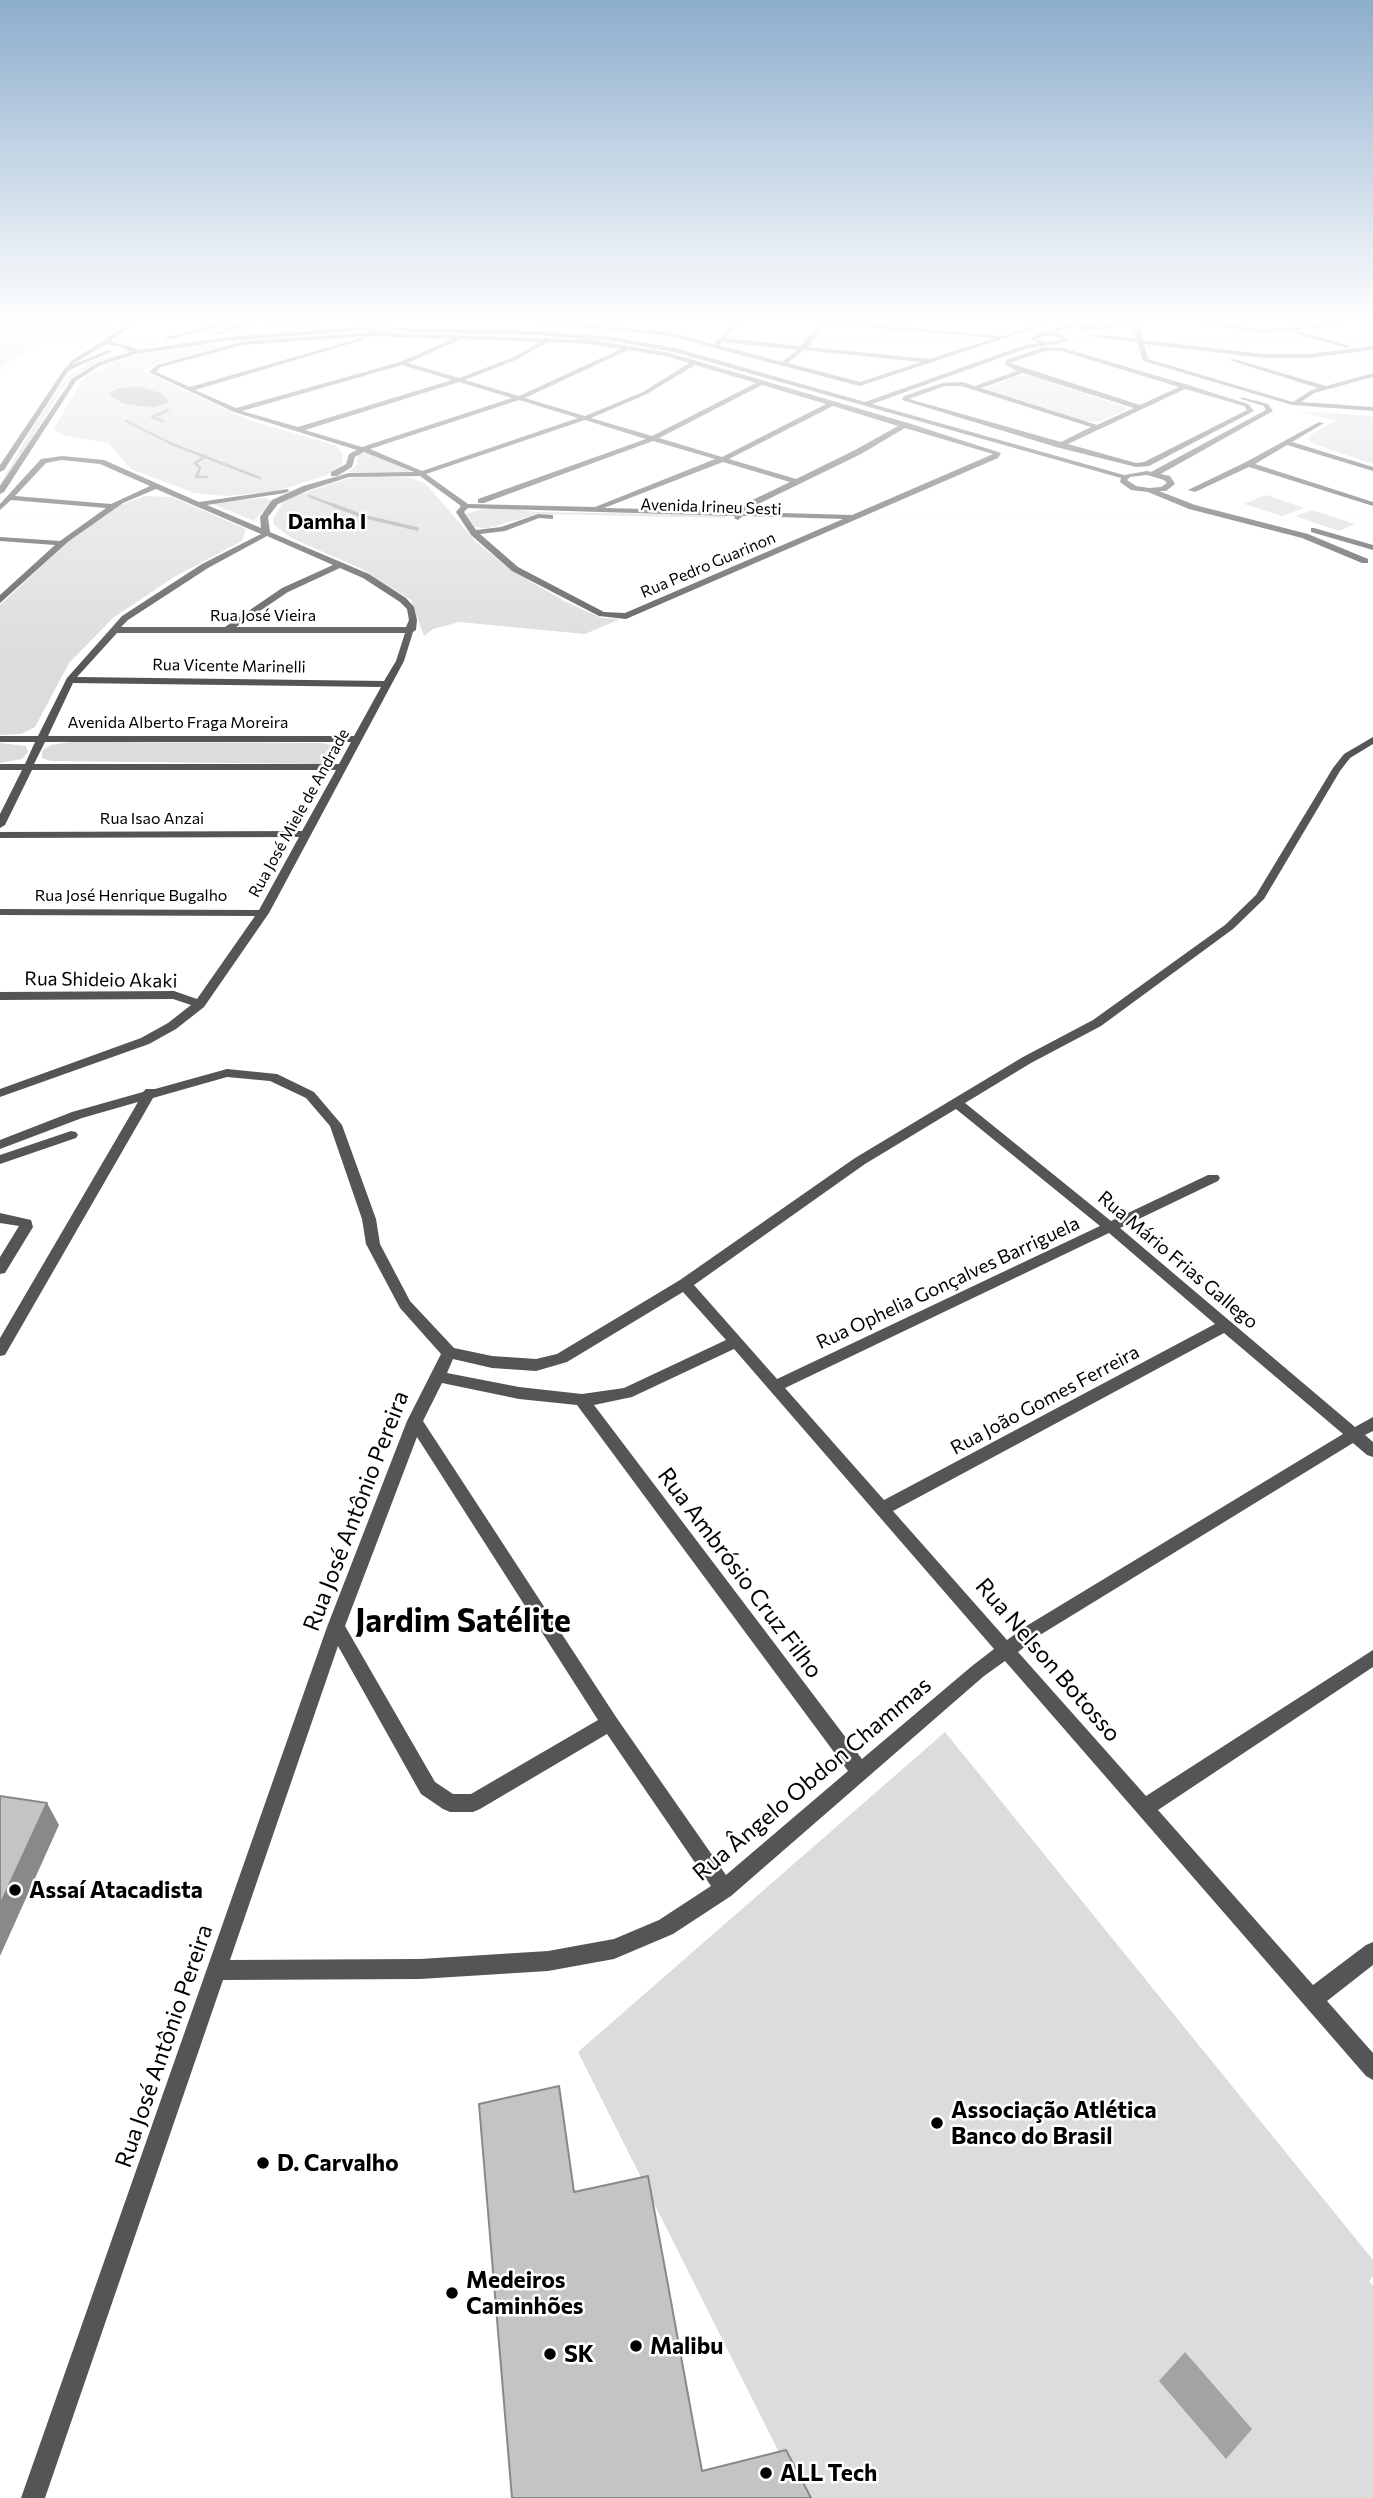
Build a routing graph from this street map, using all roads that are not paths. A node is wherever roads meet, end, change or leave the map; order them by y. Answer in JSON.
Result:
{"nodes":[{"id":1,"x":22,"y":437,"type":"edge"},
{"id":2,"x":37,"y":437,"type":"edge"},
{"id":3,"x":320,"y":437,"type":"edge"},
{"id":4,"x":401,"y":437,"type":"edge"},
{"id":5,"x":530,"y":437,"type":"edge"},
{"id":6,"x":649,"y":437,"type":"edge"},
{"id":7,"x":657,"y":437,"type":"edge"},
{"id":8,"x":767,"y":437,"type":"edge"},
{"id":9,"x":882,"y":437,"type":"edge"},
{"id":10,"x":950,"y":437,"type":"edge"},
{"id":11,"x":988,"y":437,"type":"edge"},
{"id":12,"x":1014,"y":437,"type":"edge"},
{"id":13,"x":1030,"y":437,"type":"edge"},
{"id":14,"x":1077,"y":437,"type":"edge"},
{"id":15,"x":1200,"y":437,"type":"edge"},
{"id":16,"x":1224,"y":437,"type":"edge"},
{"id":17,"x":1298,"y":437,"type":"edge"},
{"id":18,"x":654,"y":438,"type":"junction"},
{"id":19,"x":1287,"y":443,"type":"junction"},
{"id":20,"x":1059,"y":445,"type":"junction"},
{"id":21,"x":363,"y":449,"type":"junction"},
{"id":22,"x":723,"y":459,"type":"junction"},
{"id":23,"x":1249,"y":464,"type":"junction"},
{"id":24,"x":1135,"y":469,"type":"junction"},
{"id":25,"x":1373,"y":469,"type":"edge"},
{"id":26,"x":0,"y":470,"type":"edge"},
{"id":27,"x":420,"y":474,"type":"junction"},
{"id":28,"x":1154,"y":474,"type":"junction"},
{"id":29,"x":1124,"y":477,"type":"junction"},
{"id":30,"x":798,"y":481,"type":"junction"},
{"id":31,"x":156,"y":486,"type":"junction"},
{"id":32,"x":1163,"y":489,"type":"junction"},
{"id":33,"x":1149,"y":490,"type":"junction"},
{"id":34,"x":1192,"y":490,"type":"dead end"},
{"id":35,"x":0,"y":492,"type":"edge"},
{"id":36,"x":175,"y":494,"type":"junction"},
{"id":37,"x":11,"y":498,"type":"junction"},
{"id":38,"x":222,"y":499,"type":"junction"},
{"id":39,"x":198,"y":504,"type":"junction"},
{"id":40,"x":1373,"y":504,"type":"edge"},
{"id":41,"x":114,"y":506,"type":"junction"},
{"id":42,"x":466,"y":506,"type":"junction"},
{"id":43,"x":0,"y":508,"type":"edge"},
{"id":44,"x":592,"y":510,"type":"junction"},
{"id":45,"x":855,"y":517,"type":"junction"},
{"id":46,"x":738,"y":518,"type":"junction"},
{"id":47,"x":474,"y":533,"type":"junction"},
{"id":48,"x":266,"y":534,"type":"junction"},
{"id":49,"x":813,"y":535,"type":"junction"},
{"id":50,"x":0,"y":539,"type":"edge"},
{"id":51,"x":61,"y":543,"type":"junction"},
{"id":52,"x":1373,"y":550,"type":"edge"},
{"id":53,"x":1369,"y":563,"type":"edge"},
{"id":54,"x":339,"y":565,"type":"junction"},
{"id":55,"x":0,"y":585,"type":"edge"},
{"id":56,"x":15,"y":586,"type":"junction"},
{"id":57,"x":0,"y":600,"type":"edge"},
{"id":58,"x":114,"y":630,"type":"junction"},
{"id":59,"x":227,"y":630,"type":"junction"},
{"id":60,"x":412,"y":630,"type":"junction"},
{"id":61,"x":70,"y":680,"type":"junction"},
{"id":62,"x":388,"y":684,"type":"junction"},
{"id":63,"x":0,"y":739,"type":"edge"},
{"id":64,"x":41,"y":739,"type":"junction"},
{"id":65,"x":357,"y":739,"type":"junction"},
{"id":66,"x":1373,"y":740,"type":"edge"},
{"id":67,"x":0,"y":767,"type":"edge"},
{"id":68,"x":28,"y":767,"type":"junction"},
{"id":69,"x":341,"y":767,"type":"junction"},
{"id":70,"x":0,"y":825,"type":"edge"},
{"id":71,"x":304,"y":834,"type":"junction"},
{"id":72,"x":0,"y":835,"type":"edge"},
{"id":73,"x":0,"y":912,"type":"edge"},
{"id":74,"x":262,"y":913,"type":"junction"},
{"id":75,"x":0,"y":996,"type":"edge"},
{"id":76,"x":200,"y":1004,"type":"junction"},
{"id":77,"x":150,"y":1092,"type":"junction"},
{"id":78,"x":0,"y":1093,"type":"edge"},
{"id":79,"x":956,"y":1102,"type":"junction"},
{"id":80,"x":71,"y":1135,"type":"dead end"},
{"id":81,"x":0,"y":1145,"type":"edge"},
{"id":82,"x":0,"y":1160,"type":"edge"},
{"id":83,"x":1213,"y":1178,"type":"dead end"},
{"id":84,"x":0,"y":1218,"type":"edge"},
{"id":85,"x":1110,"y":1227,"type":"junction"},
{"id":86,"x":0,"y":1269,"type":"edge"},
{"id":87,"x":685,"y":1284,"type":"junction"},
{"id":88,"x":1226,"y":1325,"type":"junction"},
{"id":89,"x":736,"y":1342,"type":"junction"},
{"id":90,"x":0,"y":1351,"type":"edge"},
{"id":91,"x":449,"y":1353,"type":"junction"},
{"id":92,"x":436,"y":1376,"type":"junction"},
{"id":93,"x":775,"y":1386,"type":"junction"},
{"id":94,"x":582,"y":1400,"type":"junction"},
{"id":95,"x":415,"y":1421,"type":"junction"},
{"id":96,"x":1373,"y":1423,"type":"edge"},
{"id":97,"x":1354,"y":1435,"type":"junction"},
{"id":98,"x":1373,"y":1451,"type":"edge"},
{"id":99,"x":882,"y":1508,"type":"junction"},
{"id":100,"x":336,"y":1627,"type":"junction"},
{"id":101,"x":1006,"y":1650,"type":"junction"},
{"id":102,"x":1373,"y":1658,"type":"edge"},
{"id":103,"x":610,"y":1723,"type":"junction"},
{"id":104,"x":861,"y":1773,"type":"junction"},
{"id":105,"x":1144,"y":1808,"type":"junction"},
{"id":106,"x":723,"y":1889,"type":"junction"},
{"id":107,"x":1373,"y":1952,"type":"edge"},
{"id":108,"x":215,"y":1970,"type":"junction"},
{"id":109,"x":1312,"y":1999,"type":"junction"},
{"id":110,"x":1373,"y":2069,"type":"edge"},
{"id":111,"x":33,"y":2498,"type":"edge"}],
"edges":[{"from":1,"to":26,"type":"street"},
{"from":2,"to":35,"type":"street"},
{"from":3,"to":21,"type":"street"},
{"from":4,"to":21,"type":"street"},
{"from":5,"to":27,"type":"street"},
{"from":6,"to":18,"type":"street"},
{"from":7,"to":18,"type":"street"},
{"from":8,"to":22,"type":"street"},
{"from":9,"to":30,"type":"street"},
{"from":10,"to":45,"type":"street","name":"Rua Pedro Guarinon"},
{"from":11,"to":29,"type":"street"},
{"from":12,"to":24,"type":"street"},
{"from":13,"to":20,"type":"street"},
{"from":14,"to":20,"type":"street"},
{"from":15,"to":24,"type":"street"},
{"from":16,"to":28,"type":"street"},
{"from":17,"to":19,"type":"street"},
{"from":18,"to":22,"type":"street"},
{"from":18,"to":42,"type":"street"},
{"from":19,"to":23,"type":"street"},
{"from":19,"to":25,"type":"street"},
{"from":20,"to":24,"type":"street"},
{"from":21,"to":27,"type":"street"},
{"from":21,"to":38,"type":"street"},
{"from":22,"to":30,"type":"street"},
{"from":22,"to":44,"type":"street"},
{"from":23,"to":34,"type":"street"},
{"from":23,"to":40,"type":"street"},
{"from":24,"to":28,"type":"street"},
{"from":24,"to":29,"type":"street"},
{"from":27,"to":42,"type":"street"},
{"from":27,"to":48,"type":"street"},
{"from":28,"to":32,"type":"street"},
{"from":29,"to":33,"type":"street"},
{"from":30,"to":46,"type":"street"},
{"from":31,"to":36,"type":"street"},
{"from":31,"to":37,"type":"street"},
{"from":31,"to":41,"type":"street"},
{"from":32,"to":33,"type":"street"},
{"from":32,"to":52,"type":"street"},
{"from":33,"to":53,"type":"street"},
{"from":36,"to":38,"type":"street"},
{"from":36,"to":39,"type":"street"},
{"from":37,"to":41,"type":"street"},
{"from":37,"to":43,"type":"street"},
{"from":38,"to":39,"type":"street"},
{"from":39,"to":48,"type":"street"},
{"from":41,"to":51,"type":"street"},
{"from":42,"to":44,"type":"street","name":"Avenida Irineu Sesti"},
{"from":42,"to":47,"type":"street"},
{"from":44,"to":46,"type":"street","name":"Avenida Irineu Sesti"},
{"from":45,"to":46,"type":"street","name":"Avenida Irineu Sesti"},
{"from":45,"to":49,"type":"street","name":"Rua Pedro Guarinon"},
{"from":46,"to":47,"type":"street","name":"Avenida Irineu Sesti"},
{"from":46,"to":49,"type":"street","name":"Avenida Irineu Sesti"},
{"from":47,"to":49,"type":"street","name":"Rua Pedro Guarinon"},
{"from":48,"to":54,"type":"street"},
{"from":48,"to":58,"type":"street"},
{"from":50,"to":51,"type":"street"},
{"from":51,"to":56,"type":"street"},
{"from":52,"to":53,"type":"street"},
{"from":54,"to":59,"type":"street"},
{"from":54,"to":60,"type":"street"},
{"from":55,"to":56,"type":"street"},
{"from":56,"to":57,"type":"street"},
{"from":58,"to":59,"type":"street","name":"Rua José Vieira"},
{"from":58,"to":61,"type":"street"},
{"from":59,"to":60,"type":"street","name":"Rua José Vieira"},
{"from":60,"to":62,"type":"street","name":"Rua José Miele de Andrade"},
{"from":61,"to":62,"type":"street","name":"Rua Vicente Marinelli"},
{"from":61,"to":64,"type":"street"},
{"from":62,"to":65,"type":"street","name":"Rua José Miele de Andrade"},
{"from":63,"to":64,"type":"street","name":"Avenida Alberto Fraga Moreira"},
{"from":64,"to":65,"type":"street","name":"Avenida Alberto Fraga Moreira"},
{"from":64,"to":68,"type":"street"},
{"from":65,"to":69,"type":"street","name":"Rua José Miele de Andrade"},
{"from":66,"to":79,"type":"street"},
{"from":67,"to":68,"type":"street"},
{"from":68,"to":69,"type":"street"},
{"from":68,"to":70,"type":"street"},
{"from":69,"to":71,"type":"street","name":"Rua José Miele de Andrade"},
{"from":71,"to":72,"type":"street","name":"Rua Isao Anzai"},
{"from":71,"to":74,"type":"street","name":"Rua José Miele de Andrade"},
{"from":73,"to":74,"type":"street","name":"Rua José Henrique Bugalho"},
{"from":74,"to":76,"type":"street","name":"Rua José Miele de Andrade"},
{"from":75,"to":76,"type":"street","name":"Rua Shideio Akaki"},
{"from":76,"to":78,"type":"street","name":"Rua José Miele de Andrade"},
{"from":77,"to":81,"type":"street"},
{"from":77,"to":90,"type":"street"},
{"from":77,"to":91,"type":"street"},
{"from":79,"to":85,"type":"street","name":"Rua Mário Frias Gallego"},
{"from":79,"to":87,"type":"street"},
{"from":80,"to":82,"type":"street"},
{"from":83,"to":85,"type":"street","name":"Rua Ophelia Gonçalves Barriguela"},
{"from":84,"to":86,"type":"street"},
{"from":85,"to":88,"type":"street","name":"Rua Mário Frias Gallego"},
{"from":85,"to":93,"type":"street","name":"Rua Ophelia Gonçalves Barriguela"},
{"from":87,"to":89,"type":"street","name":"Rua Nelson Botosso"},
{"from":87,"to":91,"type":"street"},
{"from":88,"to":97,"type":"street","name":"Rua Mário Frias Gallego"},
{"from":88,"to":99,"type":"street","name":"Rua João Gomes Ferreira"},
{"from":89,"to":93,"type":"street","name":"Rua Nelson Botosso"},
{"from":89,"to":94,"type":"street"},
{"from":91,"to":92,"type":"street","name":"Rua José Antônio Pereira"},
{"from":92,"to":94,"type":"street"},
{"from":92,"to":95,"type":"street","name":"Rua José Antônio Pereira"},
{"from":93,"to":99,"type":"street","name":"Rua Nelson Botosso"},
{"from":94,"to":104,"type":"street","name":"Rua Ambrósio Cruz Filho"},
{"from":95,"to":100,"type":"street","name":"Rua José Antônio Pereira"},
{"from":95,"to":103,"type":"street"},
{"from":96,"to":97,"type":"street","name":"Rua Ângelo Obdon Chammas"},
{"from":97,"to":98,"type":"street","name":"Rua Mário Frias Gallego"},
{"from":97,"to":101,"type":"street","name":"Rua Ângelo Obdon Chammas"},
{"from":99,"to":101,"type":"street","name":"Rua Nelson Botosso"},
{"from":100,"to":103,"type":"street"},
{"from":100,"to":108,"type":"street","name":"Rua José Antônio Pereira"},
{"from":101,"to":104,"type":"street","name":"Rua Ângelo Obdon Chammas"},
{"from":101,"to":105,"type":"street","name":"Rua Nelson Botosso"},
{"from":102,"to":105,"type":"street"},
{"from":103,"to":106,"type":"street"},
{"from":104,"to":106,"type":"street","name":"Rua Ângelo Obdon Chammas"},
{"from":105,"to":109,"type":"street","name":"Rua Nelson Botosso"},
{"from":106,"to":108,"type":"street","name":"Rua Ângelo Obdon Chammas"},
{"from":107,"to":109,"type":"street"},
{"from":108,"to":111,"type":"street","name":"Rua José Antônio Pereira"},
{"from":109,"to":110,"type":"street","name":"Rua Nelson Botosso"}]}
